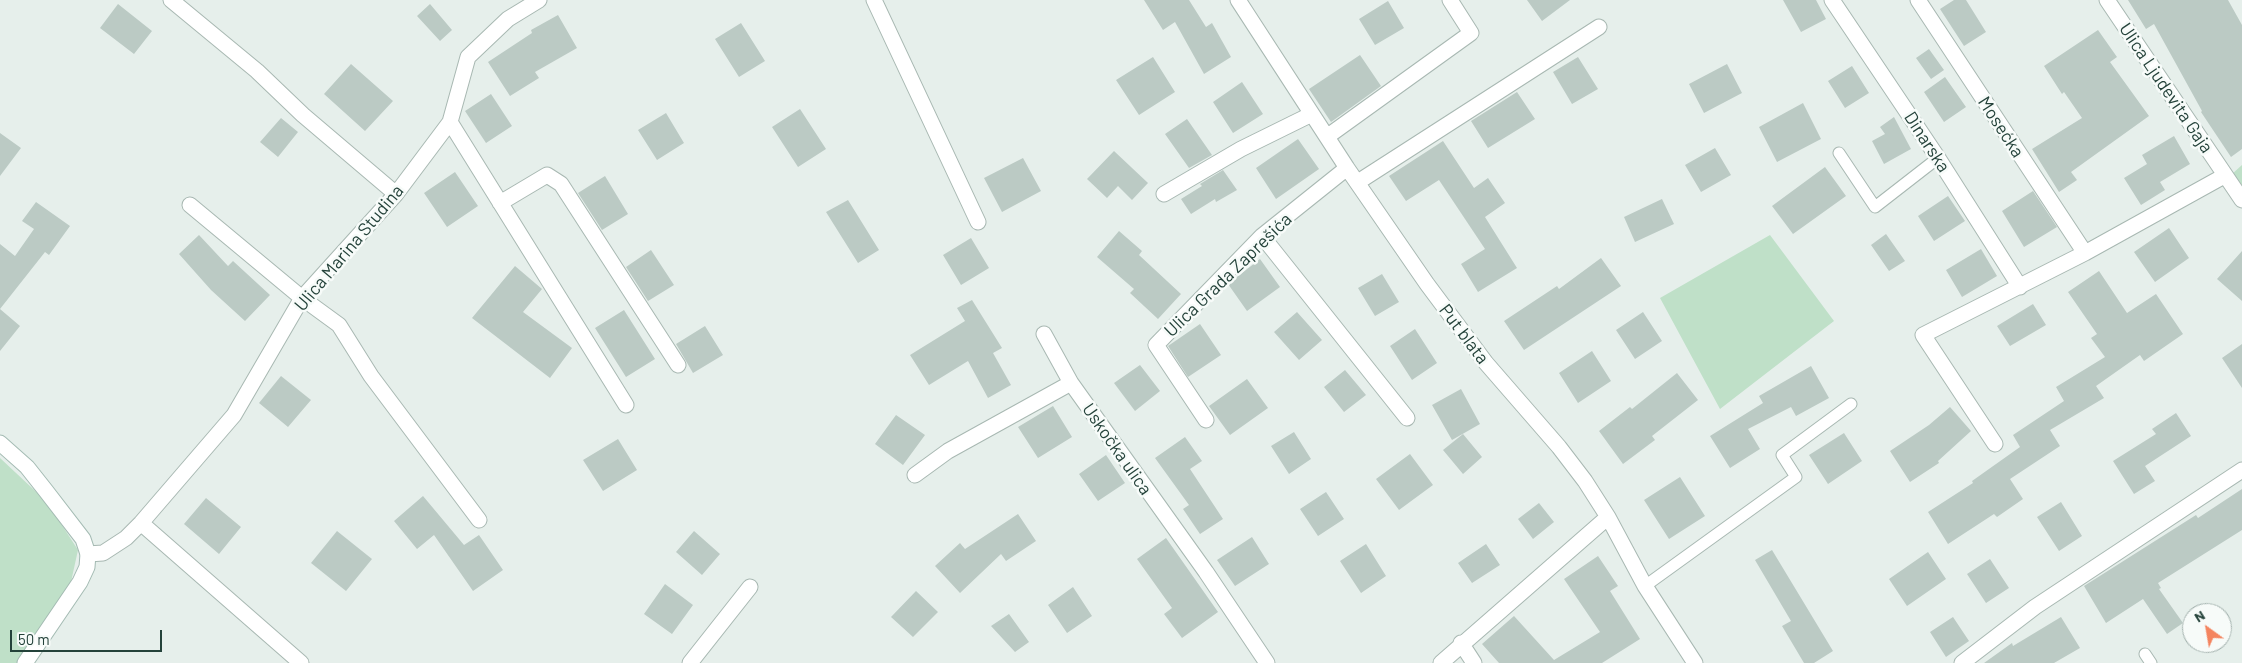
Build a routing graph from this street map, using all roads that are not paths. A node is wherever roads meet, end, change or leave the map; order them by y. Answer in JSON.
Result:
{"nodes":[{"id":1,"x":171,"y":0,"type":"edge"},
{"id":2,"x":539,"y":0,"type":"edge"},
{"id":3,"x":874,"y":0,"type":"edge"},
{"id":4,"x":1238,"y":0,"type":"edge"},
{"id":5,"x":1450,"y":0,"type":"edge"},
{"id":6,"x":1832,"y":0,"type":"edge"},
{"id":7,"x":1918,"y":0,"type":"edge"},
{"id":8,"x":2107,"y":0,"type":"edge"},
{"id":9,"x":1599,"y":27,"type":"dead end"},
{"id":10,"x":1312,"y":114,"type":"junction"},
{"id":11,"x":450,"y":122,"type":"junction"},
{"id":12,"x":1328,"y":136,"type":"junction"},
{"id":13,"x":1839,"y":153,"type":"dead end"},
{"id":14,"x":1938,"y":158,"type":"junction"},
{"id":15,"x":1347,"y":168,"type":"junction"},
{"id":16,"x":2224,"y":176,"type":"junction"},
{"id":17,"x":1358,"y":182,"type":"junction"},
{"id":18,"x":396,"y":194,"type":"junction"},
{"id":19,"x":1164,"y":194,"type":"dead end"},
{"id":20,"x":2242,"y":200,"type":"edge"},
{"id":21,"x":500,"y":203,"type":"junction"},
{"id":22,"x":190,"y":205,"type":"dead end"},
{"id":23,"x":978,"y":222,"type":"dead end"},
{"id":24,"x":1262,"y":236,"type":"junction"},
{"id":25,"x":2085,"y":253,"type":"junction"},
{"id":26,"x":2020,"y":287,"type":"junction"},
{"id":27,"x":302,"y":298,"type":"junction"},
{"id":28,"x":1044,"y":334,"type":"dead end"},
{"id":29,"x":678,"y":365,"type":"dead end"},
{"id":30,"x":1071,"y":383,"type":"junction"},
{"id":31,"x":626,"y":404,"type":"dead end"},
{"id":32,"x":1851,"y":404,"type":"dead end"},
{"id":33,"x":1407,"y":418,"type":"dead end"},
{"id":34,"x":1206,"y":420,"type":"dead end"},
{"id":35,"x":0,"y":443,"type":"edge"},
{"id":36,"x":1995,"y":444,"type":"dead end"},
{"id":37,"x":2242,"y":470,"type":"edge"},
{"id":38,"x":915,"y":475,"type":"dead end"},
{"id":39,"x":1608,"y":517,"type":"junction"},
{"id":40,"x":479,"y":520,"type":"dead end"},
{"id":41,"x":141,"y":523,"type":"junction"},
{"id":42,"x":88,"y":554,"type":"junction"},
{"id":43,"x":1644,"y":586,"type":"junction"},
{"id":44,"x":750,"y":587,"type":"dead end"},
{"id":45,"x":1462,"y":643,"type":"junction"},
{"id":46,"x":26,"y":663,"type":"edge"},
{"id":47,"x":300,"y":663,"type":"edge"},
{"id":48,"x":690,"y":663,"type":"edge"},
{"id":49,"x":1267,"y":663,"type":"edge"},
{"id":50,"x":1441,"y":663,"type":"edge"},
{"id":51,"x":1474,"y":663,"type":"edge"},
{"id":52,"x":1696,"y":663,"type":"edge"},
{"id":53,"x":1962,"y":663,"type":"edge"}],
"edges":[{"from":1,"to":18,"type":"street"},
{"from":2,"to":11,"type":"street","name":"Ulica Marina Studina"},
{"from":3,"to":23,"type":"street"},
{"from":4,"to":10,"type":"street","name":"Put blata"},
{"from":5,"to":12,"type":"street"},
{"from":6,"to":14,"type":"street","name":"Dinarska"},
{"from":7,"to":25,"type":"street","name":"Mosećka"},
{"from":8,"to":16,"type":"street","name":"Ulica Ljudevita Gaja"},
{"from":9,"to":17,"type":"street"},
{"from":10,"to":12,"type":"street","name":"Put blata"},
{"from":10,"to":19,"type":"street"},
{"from":11,"to":18,"type":"street","name":"Ulica Marina Studina"},
{"from":11,"to":21,"type":"street"},
{"from":12,"to":15,"type":"street","name":"Put blata"},
{"from":13,"to":14,"type":"lane"},
{"from":14,"to":26,"type":"street","name":"Dinarska"},
{"from":15,"to":17,"type":"street","name":"Put blata"},
{"from":15,"to":24,"type":"street","name":"Ulica Grada Zaprešića"},
{"from":16,"to":20,"type":"street","name":"Ulica Ljudevita Gaja"},
{"from":16,"to":25,"type":"street"},
{"from":17,"to":39,"type":"street","name":"Put blata"},
{"from":18,"to":27,"type":"street","name":"Ulica Marina Studina"},
{"from":21,"to":29,"type":"street"},
{"from":21,"to":31,"type":"street"},
{"from":22,"to":27,"type":"street"},
{"from":24,"to":33,"type":"street"},
{"from":24,"to":34,"type":"street","name":"Ulica Grada Zaprešića"},
{"from":25,"to":26,"type":"street"},
{"from":26,"to":36,"type":"street"},
{"from":27,"to":40,"type":"street"},
{"from":27,"to":41,"type":"street","name":"Ulica Marina Studina"},
{"from":28,"to":30,"type":"street","name":"Uskočka ulica"},
{"from":30,"to":38,"type":"street"},
{"from":30,"to":49,"type":"street","name":"Uskočka ulica"},
{"from":32,"to":43,"type":"lane"},
{"from":35,"to":42,"type":"street"},
{"from":37,"to":53,"type":"street"},
{"from":39,"to":43,"type":"street","name":"Put blata"},
{"from":39,"to":45,"type":"street"},
{"from":41,"to":42,"type":"street","name":"Ulica Marina Studina"},
{"from":41,"to":47,"type":"street"},
{"from":42,"to":46,"type":"street"},
{"from":43,"to":52,"type":"street","name":"Put blata"},
{"from":44,"to":48,"type":"street"},
{"from":45,"to":50,"type":"street"},
{"from":45,"to":51,"type":"street"}]}
